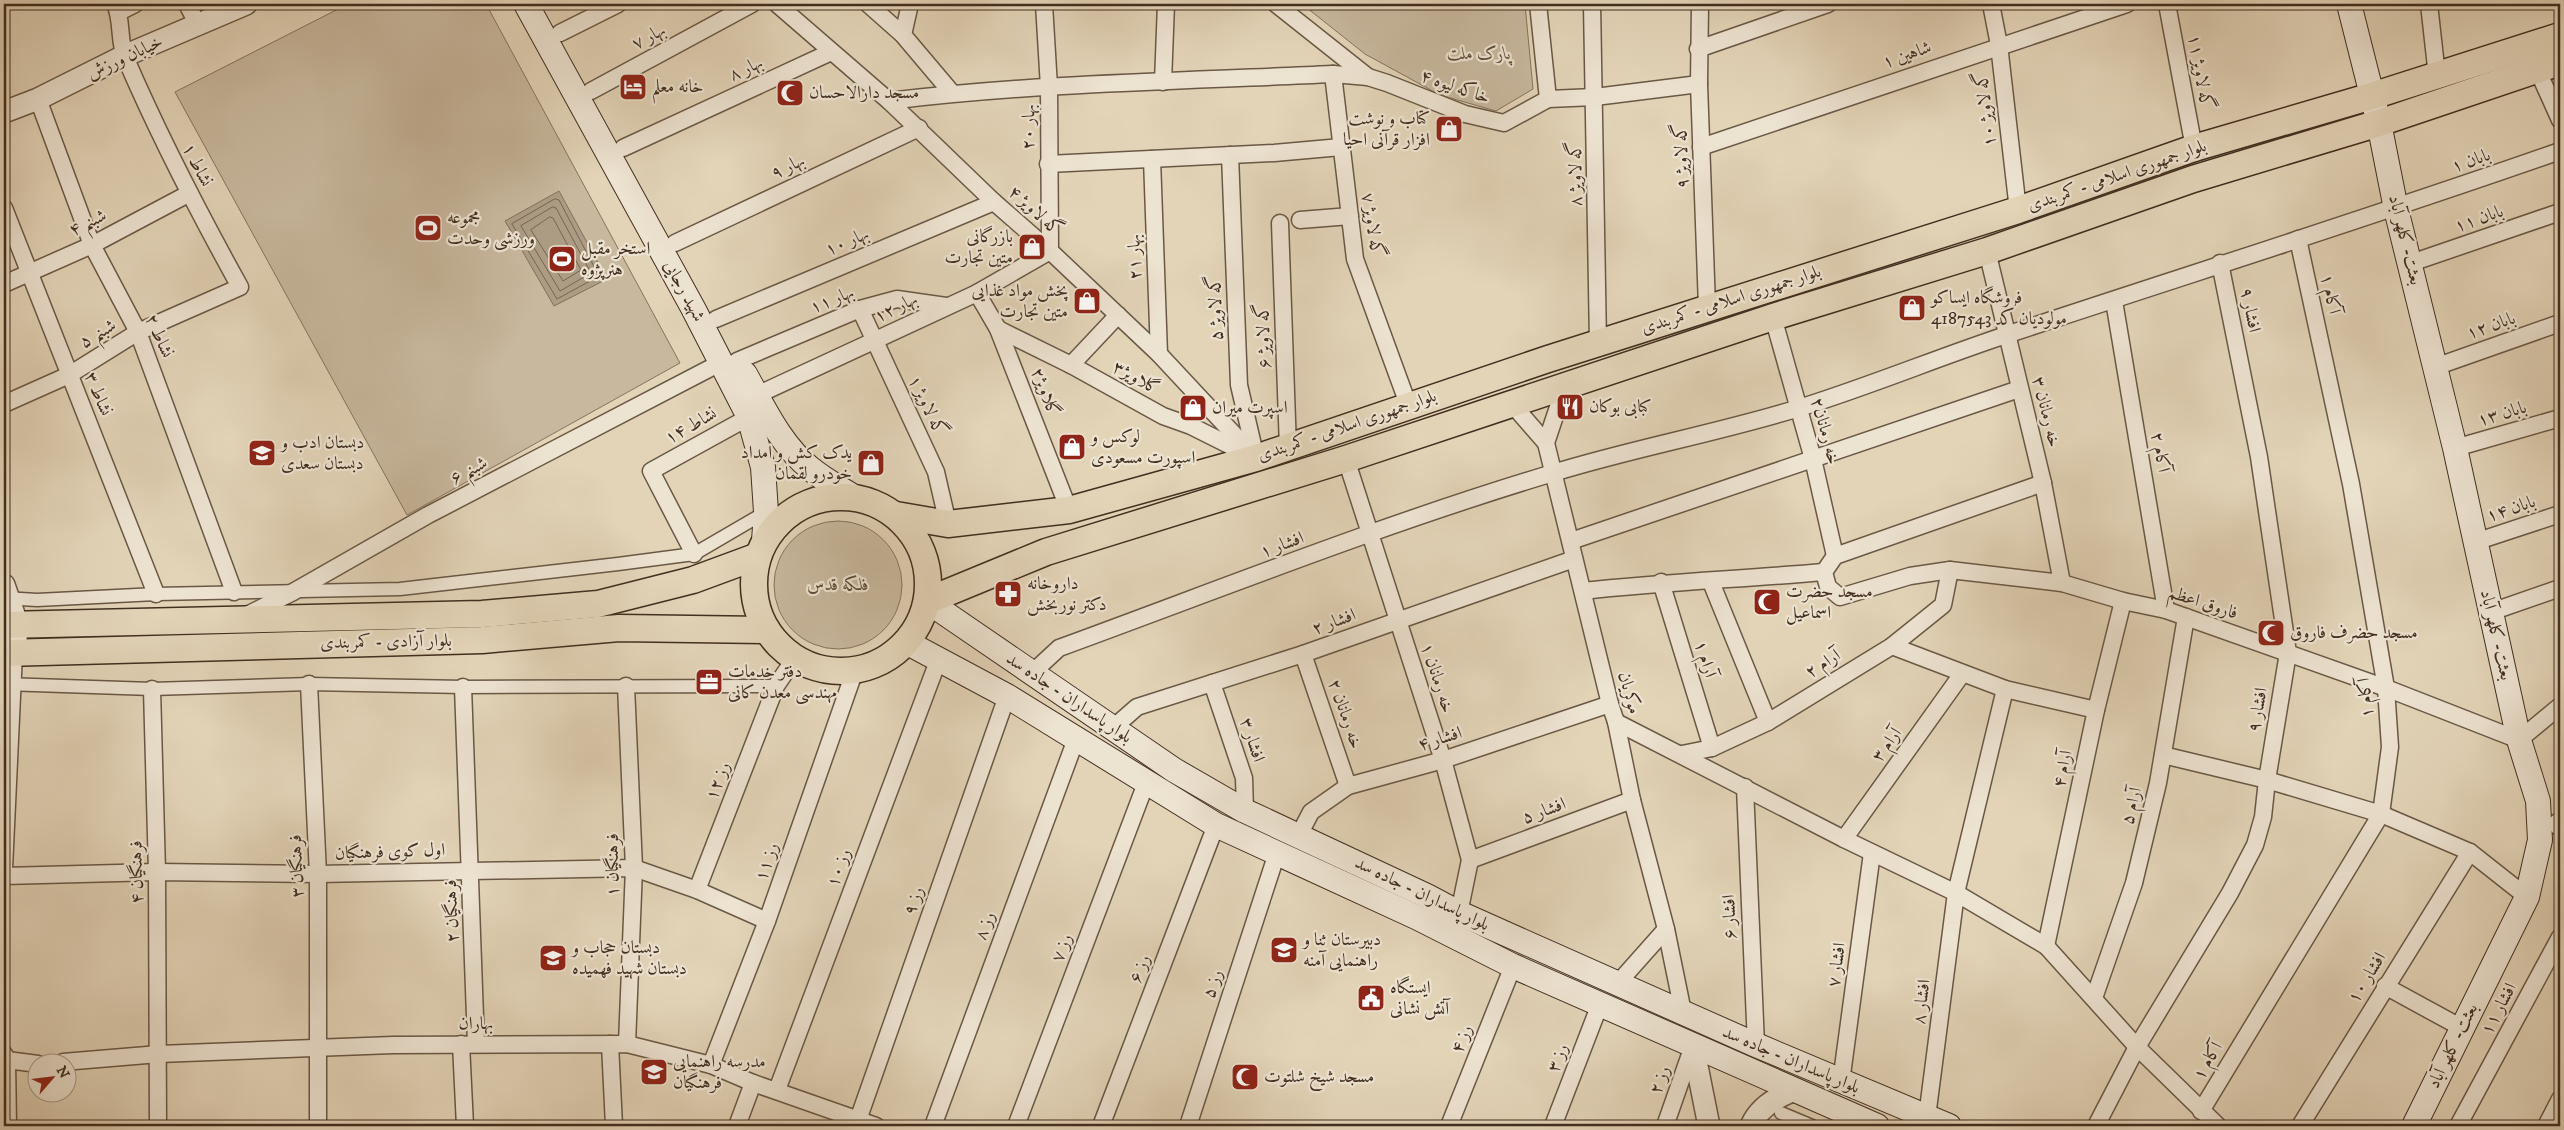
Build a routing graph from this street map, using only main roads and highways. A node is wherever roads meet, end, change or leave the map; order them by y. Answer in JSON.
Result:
{"nodes":[{"id":1,"x":526,"y":4,"type":"edge"},
{"id":2,"x":544,"y":4,"type":"edge"},
{"id":3,"x":2349,"y":4,"type":"edge"},
{"id":4,"x":2560,"y":36,"type":"edge"},
{"id":5,"x":2549,"y":66,"type":"edge"},
{"id":6,"x":2372,"y":96,"type":"junction"},
{"id":7,"x":2379,"y":123,"type":"junction"},
{"id":8,"x":729,"y":362,"type":"junction"},
{"id":9,"x":854,"y":497,"type":"junction"},
{"id":10,"x":896,"y":515,"type":"junction"},
{"id":11,"x":761,"y":548,"type":"junction"},
{"id":12,"x":616,"y":601,"type":"junction"},
{"id":13,"x":927,"y":601,"type":"junction"},
{"id":14,"x":7,"y":607,"type":"edge"},
{"id":15,"x":619,"y":628,"type":"junction"},
{"id":16,"x":767,"y":630,"type":"junction"},
{"id":17,"x":906,"y":642,"type":"junction"},
{"id":18,"x":9,"y":653,"type":"edge"},
{"id":19,"x":1428,"y":896,"type":"junction"},
{"id":20,"x":1416,"y":918,"type":"junction"},
{"id":21,"x":1877,"y":1126,"type":"edge"},
{"id":22,"x":1949,"y":1126,"type":"edge"},
{"id":23,"x":2414,"y":1126,"type":"edge"}],
"edges":[{"from":1,"to":8,"type":"main road","name":"شهید رجایی"},
{"from":2,"to":8,"type":"main road","name":"شهید رجایی"},
{"from":3,"to":6,"type":"main road","name":"بعثت- کلهر آباد"},
{"from":4,"to":6,"type":"main road","name":"بلوار جمهوری اسلامی - کمربندی"},
{"from":5,"to":7,"type":"main road","name":"بلوار جمهوری اسلامی - کمربندی"},
{"from":6,"to":7,"type":"main road","name":"بعثت- کلهر آباد"},
{"from":6,"to":10,"type":"main road","name":"بلوار جمهوری اسلامی - کمربندی"},
{"from":7,"to":13,"type":"main road","name":"بلوار جمهوری اسلامی - کمربندی"},
{"from":7,"to":23,"type":"main road","name":"بعثت- کلهر آباد"},
{"from":8,"to":9,"type":"main road","name":"شهید رجایی"},
{"from":8,"to":11,"type":"main road","name":"شهید رجایی"},
{"from":9,"to":10,"type":"main road"},
{"from":9,"to":11,"type":"main road"},
{"from":10,"to":13,"type":"main road"},
{"from":11,"to":12,"type":"main road","name":"بلوار آزادی - کمربندی"},
{"from":11,"to":16,"type":"main road"},
{"from":12,"to":14,"type":"main road","name":"بلوار آزادی - کمربندی"},
{"from":12,"to":15,"type":"main road"},
{"from":13,"to":17,"type":"main road"},
{"from":13,"to":19,"type":"main road","name":"بلوار پاسداران - جاده سد"},
{"from":15,"to":16,"type":"main road","name":"بلوار آزادی - کمربندی"},
{"from":15,"to":18,"type":"main road","name":"بلوار آزادی - کمربندی"},
{"from":16,"to":17,"type":"main road"},
{"from":17,"to":20,"type":"main road","name":"بلوار پاسداران - جاده سد"},
{"from":19,"to":20,"type":"main road"},
{"from":19,"to":22,"type":"main road","name":"بلوار پاسداران - جاده سد"},
{"from":20,"to":21,"type":"main road","name":"بلوار پاسداران - جاده سد"}]}
